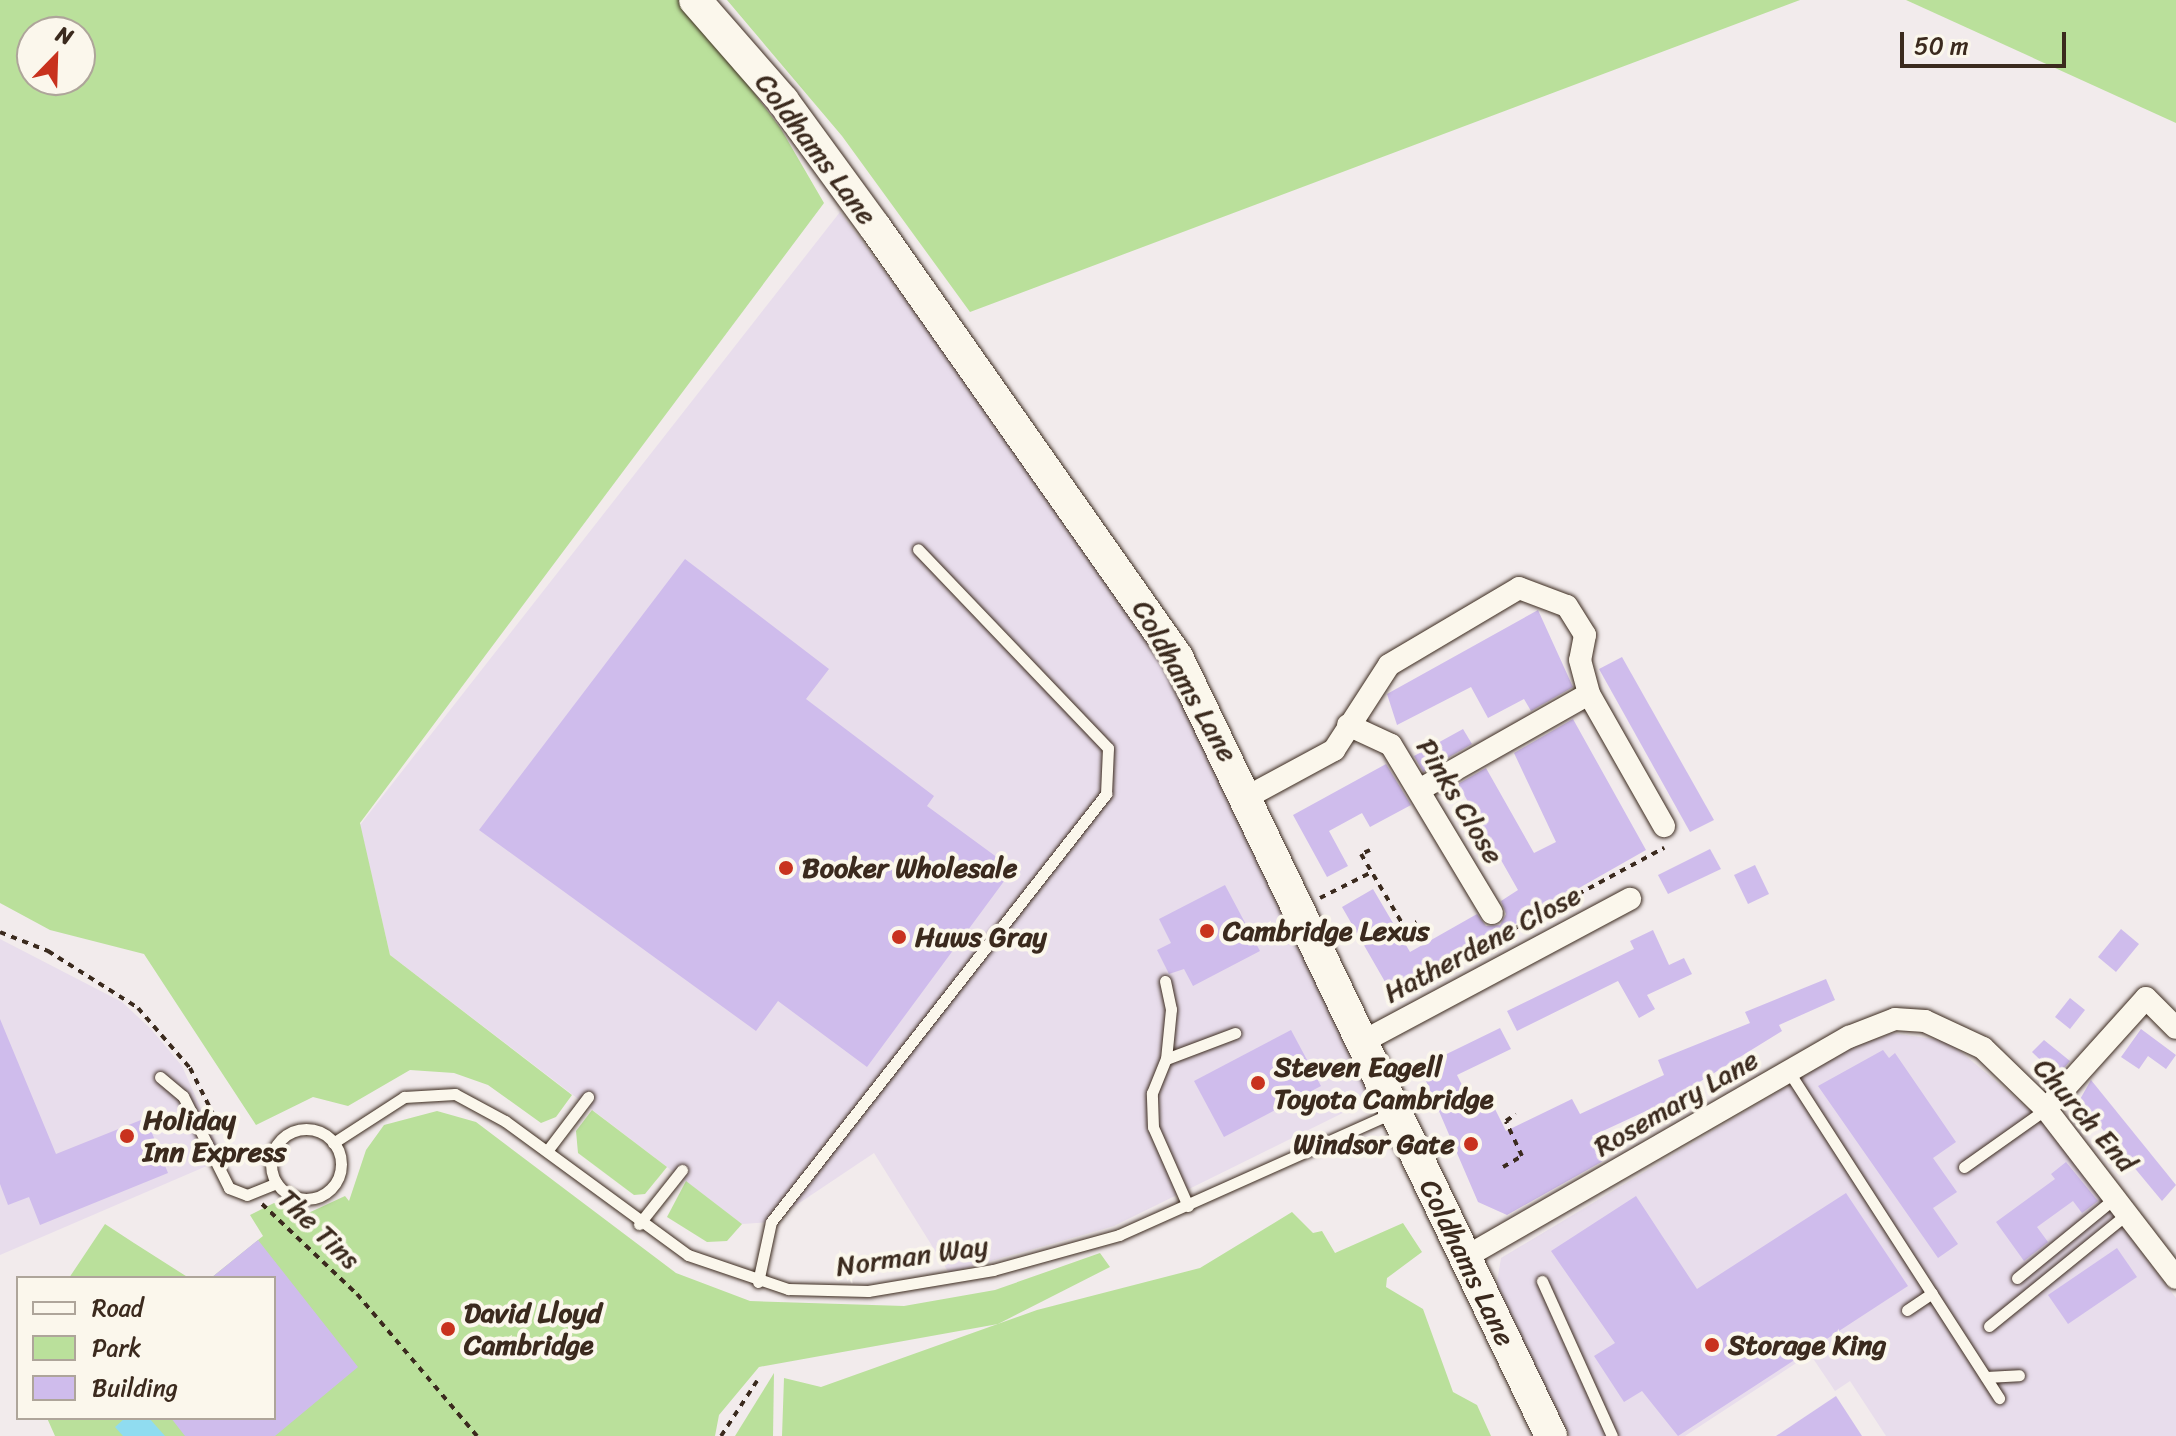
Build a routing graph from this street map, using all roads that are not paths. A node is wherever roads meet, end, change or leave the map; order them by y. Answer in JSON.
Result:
{"nodes":[{"id":1,"x":695,"y":0,"type":"edge"},
{"id":2,"x":918,"y":549,"type":"dead end"},
{"id":3,"x":1589,"y":694,"type":"junction"},
{"id":4,"x":1348,"y":725,"type":"junction"},
{"id":5,"x":1419,"y":790,"type":"junction"},
{"id":6,"x":1249,"y":796,"type":"junction"},
{"id":7,"x":1664,"y":826,"type":"road end"},
{"id":8,"x":1630,"y":899,"type":"dead end"},
{"id":9,"x":1492,"y":913,"type":"road end"},
{"id":10,"x":1165,"y":981,"type":"dead end"},
{"id":11,"x":1925,"y":1021,"type":"joint"},
{"id":12,"x":2176,"y":1028,"type":"edge"},
{"id":13,"x":1235,"y":1033,"type":"dead end"},
{"id":14,"x":1362,"y":1042,"type":"junction"},
{"id":15,"x":1166,"y":1059,"type":"junction"},
{"id":16,"x":1789,"y":1072,"type":"junction"},
{"id":17,"x":160,"y":1077,"type":"dead end"},
{"id":18,"x":588,"y":1097,"type":"dead end"},
{"id":19,"x":2046,"y":1109,"type":"junction"},
{"id":20,"x":1394,"y":1112,"type":"junction"},
{"id":21,"x":333,"y":1143,"type":"junction"},
{"id":22,"x":547,"y":1151,"type":"junction"},
{"id":23,"x":1964,"y":1167,"type":"dead end"},
{"id":24,"x":682,"y":1170,"type":"dead end"},
{"id":25,"x":277,"y":1183,"type":"junction"},
{"id":26,"x":2122,"y":1204,"type":"junction"},
{"id":27,"x":1188,"y":1206,"type":"junction"},
{"id":28,"x":639,"y":1224,"type":"junction"},
{"id":29,"x":1464,"y":1258,"type":"junction"},
{"id":30,"x":2017,"y":1278,"type":"dead end"},
{"id":31,"x":2176,"y":1278,"type":"edge"},
{"id":32,"x":1542,"y":1281,"type":"dead end"},
{"id":33,"x":758,"y":1282,"type":"junction"},
{"id":34,"x":1932,"y":1293,"type":"junction"},
{"id":35,"x":1907,"y":1310,"type":"dead end"},
{"id":36,"x":1989,"y":1326,"type":"dead end"},
{"id":37,"x":2019,"y":1375,"type":"dead end"},
{"id":38,"x":1986,"y":1377,"type":"junction"},
{"id":39,"x":1999,"y":1398,"type":"dead end"},
{"id":40,"x":1551,"y":1436,"type":"edge"},
{"id":41,"x":1612,"y":1436,"type":"edge"}],
"edges":[{"from":1,"to":6,"type":"street","name":"Coldhams Lane"},
{"from":2,"to":33,"type":"lane"},
{"from":3,"to":4,"type":"street"},
{"from":3,"to":5,"type":"street"},
{"from":3,"to":7,"type":"street"},
{"from":4,"to":5,"type":"street","name":"Pinks Close"},
{"from":4,"to":6,"type":"street"},
{"from":5,"to":9,"type":"street","name":"Pinks Close"},
{"from":6,"to":14,"type":"street","name":"Coldhams Lane"},
{"from":8,"to":14,"type":"street","name":"Hatherdene Close"},
{"from":10,"to":15,"type":"lane"},
{"from":11,"to":16,"type":"street","name":"Rosemary Lane"},
{"from":11,"to":19,"type":"street","name":"Church End"},
{"from":12,"to":19,"type":"street"},
{"from":13,"to":15,"type":"lane"},
{"from":14,"to":20,"type":"street","name":"Coldhams Lane"},
{"from":15,"to":27,"type":"lane"},
{"from":16,"to":29,"type":"street","name":"Rosemary Lane"},
{"from":16,"to":34,"type":"lane"},
{"from":17,"to":25,"type":"lane"},
{"from":18,"to":22,"type":"lane"},
{"from":19,"to":23,"type":"lane"},
{"from":19,"to":26,"type":"street","name":"Church End"},
{"from":20,"to":27,"type":"lane","name":"Norman Way"},
{"from":20,"to":29,"type":"street","name":"Coldhams Lane"},
{"from":21,"to":22,"type":"lane","name":"Norman Way"},
{"from":21,"to":25,"type":"lane"},
{"from":21,"to":25,"type":"lane"},
{"from":22,"to":28,"type":"lane","name":"Norman Way"},
{"from":24,"to":28,"type":"lane"},
{"from":26,"to":30,"type":"lane"},
{"from":26,"to":31,"type":"street","name":"Church End"},
{"from":26,"to":36,"type":"lane"},
{"from":27,"to":33,"type":"lane","name":"Norman Way"},
{"from":28,"to":33,"type":"lane","name":"Norman Way"},
{"from":29,"to":40,"type":"street","name":"Coldhams Lane"},
{"from":32,"to":41,"type":"lane"},
{"from":34,"to":35,"type":"lane"},
{"from":34,"to":38,"type":"lane"},
{"from":37,"to":38,"type":"lane"},
{"from":38,"to":39,"type":"lane"}]}
